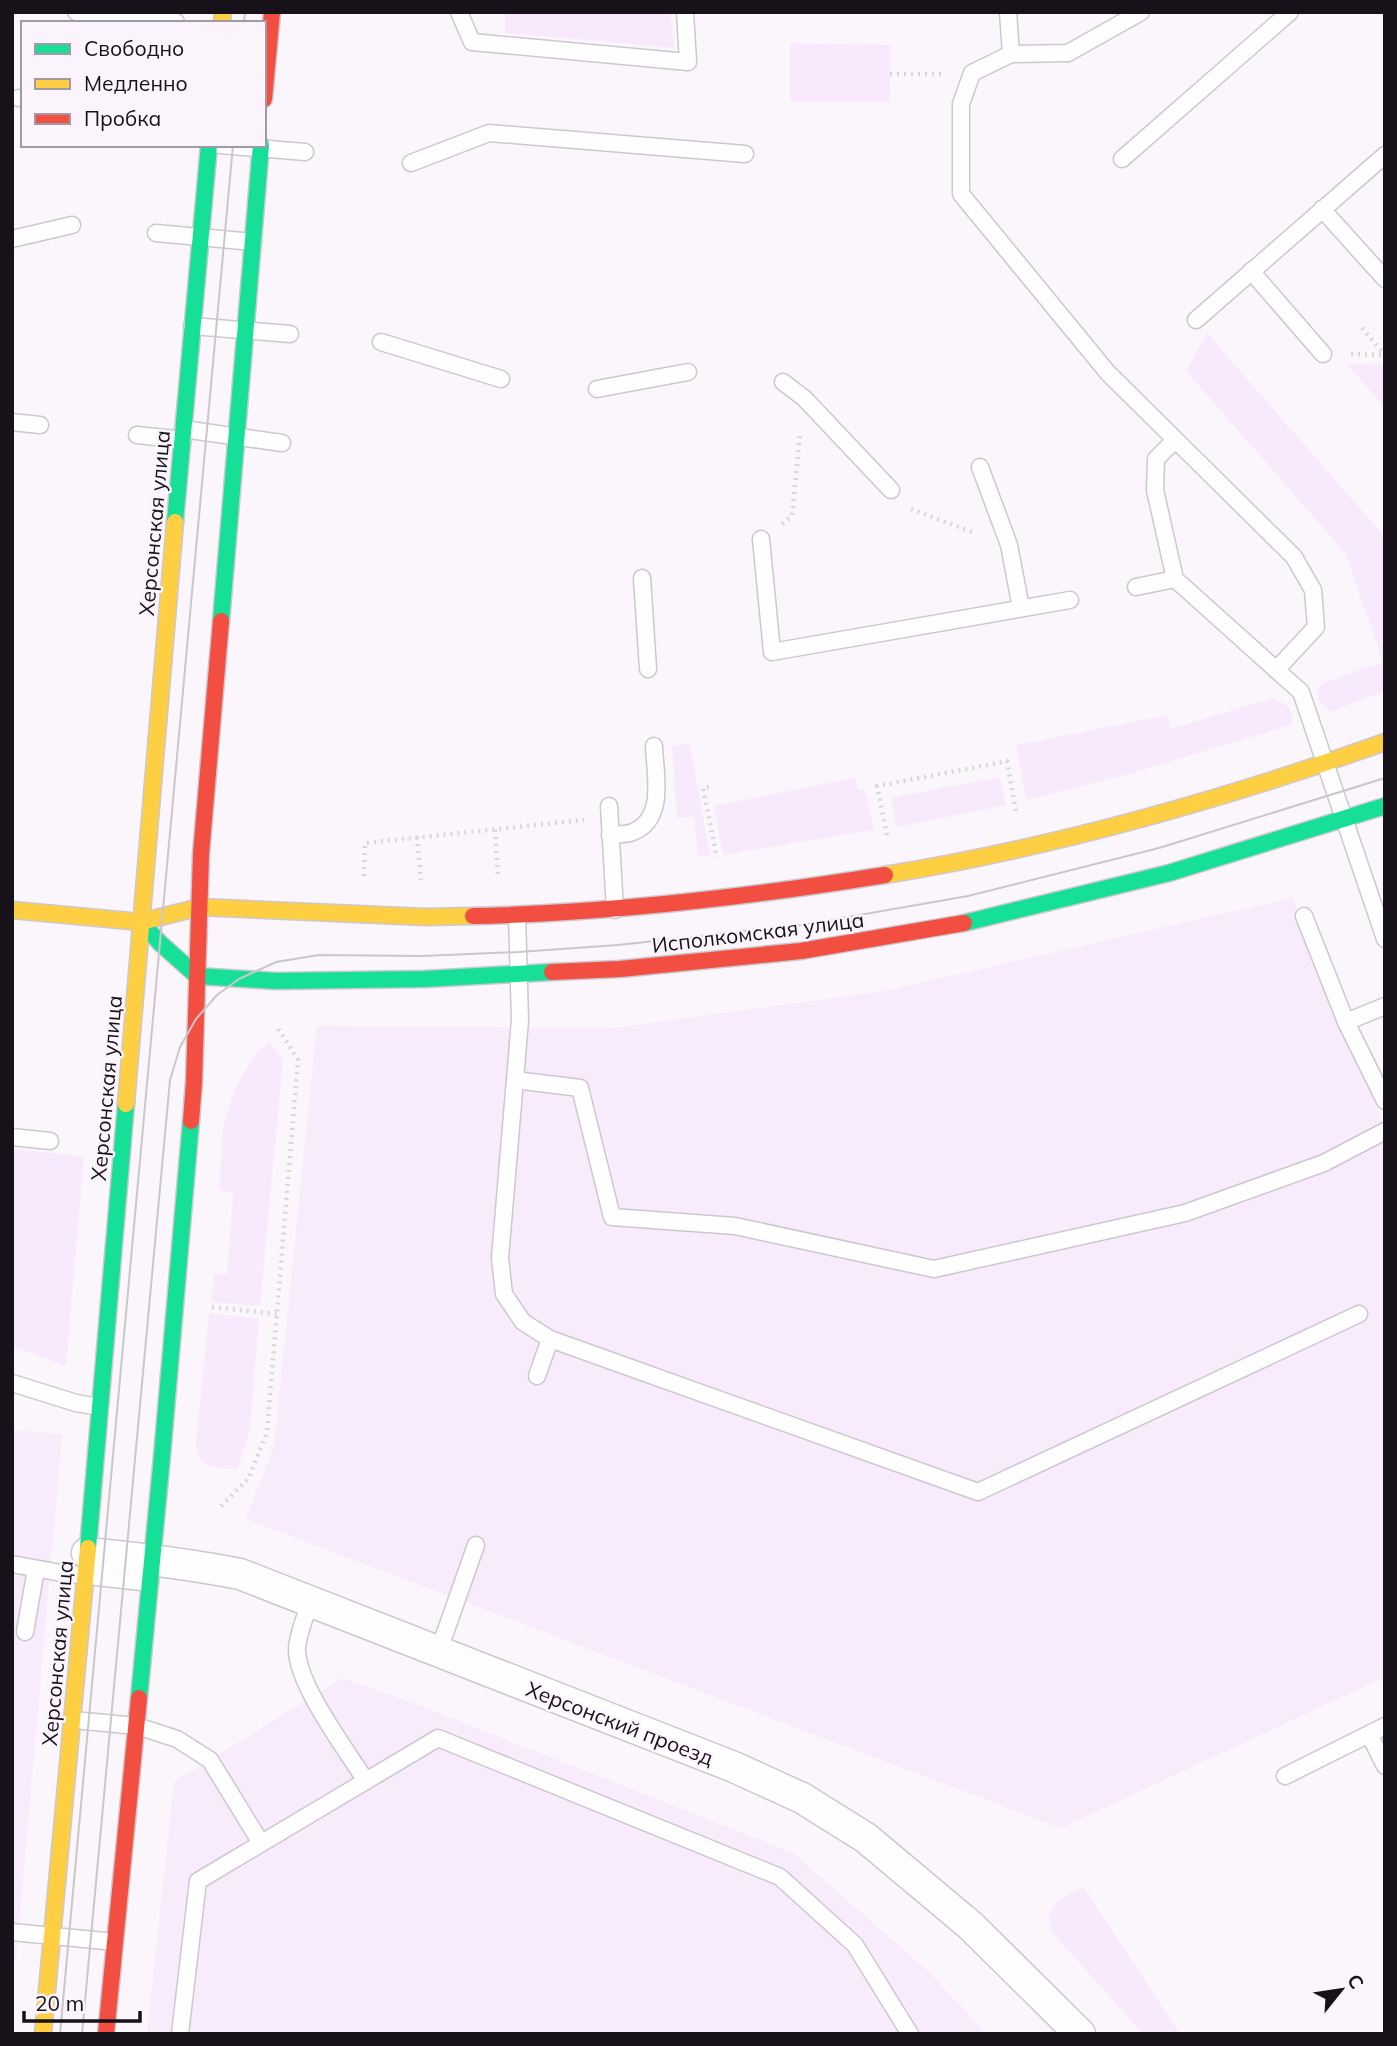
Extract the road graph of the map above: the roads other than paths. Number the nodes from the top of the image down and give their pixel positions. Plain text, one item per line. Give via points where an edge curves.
1 (76, 12) edge
2 (272, 12) edge
3 (459, 12) edge
4 (685, 12) edge
5 (1008, 12) edge
6 (1141, 12) edge
7 (1290, 12) edge
8 (166, 21) edge
9 (1011, 54) junction
10 (266, 77) edge
11 (209, 147) edge
12 (261, 147) edge
13 (305, 152) dead end
14 (745, 154) dead end
15 (1385, 155) edge
16 (1122, 159) dead end
17 (411, 163) dead end
18 (1322, 209) junction
19 (72, 225) dead end
20 (156, 233) dead end
21 (201, 237) junction
22 (12, 239) edge
23 (253, 242) junction
24 (1251, 271) junction
25 (1385, 279) edge
26 (1195, 320) dead end
27 (192, 326) junction
28 (245, 330) junction
29 (290, 334) dead end
30 (381, 342) dead end
31 (1323, 354) road end
32 (688, 372) dead end
33 (500, 379) dead end
34 (783, 382) dead end
35 (597, 389) dead end
36 (12, 422) edge
37 (40, 425) dead end
38 (182, 434) junction
39 (137, 435) dead end
40 (1175, 440) junction
41 (236, 441) junction
42 (282, 443) dead end
43 (980, 467) dead end
44 (891, 490) road end
45 (761, 539) dead end
46 (642, 578) dead end
47 (1175, 579) junction
48 (1136, 587) dead end
49 (1070, 600) dead end
50 (1021, 608) junction
51 (648, 668) dead end
52 (1276, 670) junction
53 (1385, 743) edge
54 (654, 746) dead end
55 (1326, 763) junction
56 (1385, 806) edge
57 (609, 812) road end
58 (1345, 818) junction
59 (610, 835) junction
60 (200, 906) junction
61 (12, 910) edge
62 (615, 910) junction
63 (517, 915) junction
64 (1304, 916) dead end
65 (141, 922) junction
66 (1385, 939) edge
67 (520, 975) junction
68 (197, 976) junction
69 (1385, 1006) edge
70 (1346, 1022) junction
71 (515, 1080) junction
72 (1385, 1101) edge
73 (1385, 1131) edge
74 (12, 1137) edge
75 (50, 1141) dead end
76 (1359, 1314) dead end
77 (550, 1339) junction
78 (537, 1376) dead end
79 (12, 1383) edge
80 (99, 1407) junction
81 (477, 1545) dead end
82 (12, 1564) edge
83 (86, 1564) junction
84 (36, 1569) junction
85 (151, 1571) junction
86 (310, 1602) junction
87 (25, 1632) dead end
88 (438, 1653) junction
89 (73, 1720) junction
90 (137, 1726) junction
91 (1385, 1726) edge
92 (1370, 1734) junction
93 (1385, 1766) edge
94 (1284, 1776) dead end
95 (366, 1781) junction
96 (261, 1843) junction
97 (12, 1932) edge
98 (51, 1936) junction
99 (115, 1942) junction
100 (43, 2034) edge
101 (106, 2034) edge
102 (180, 2034) edge
103 (910, 2034) edge
104 (1080, 2034) edge

1 - 8 lane
2 - 10 street
3 - 4 lane via 472,42 688,62
5 - 9 lane
6 - 9 lane via 1068,53
7 - 16 lane
9 - 40 lane via 972,74 961,104 961,194 1108,373
11 - 21 street, Херсонская улица
12 - 13 lane
12 - 23 street
14 - 17 lane via 489,132
15 - 18 lane
18 - 24 lane
18 - 25 lane
19 - 22 lane
20 - 21 lane
21 - 23 lane
21 - 27 street, Херсонская улица
23 - 28 street
24 - 26 lane
24 - 31 lane
27 - 28 lane
27 - 38 street, Херсонская улица
28 - 29 lane
28 - 41 street
30 - 33 lane
32 - 35 lane
34 - 44 lane via 804,398
36 - 37 lane
38 - 39 lane
38 - 41 lane
38 - 65 street, Херсонская улица
40 - 47 lane via 1156,460 1155,490
40 - 52 lane via 1294,557 1313,590 1316,627
41 - 42 lane
41 - 60 street
43 - 50 lane via 1009,545
45 - 50 lane via 772,652
46 - 51 lane
47 - 48 lane
47 - 52 lane
49 - 50 lane
52 - 55 lane via 1301,692
53 - 55 street, Исполкомская улица
54 - 59 lane via 656,809 646,824 632,832
55 - 58 lane
55 - 62 street, Исполкомская улица via 1150,818 964,862 797,889
56 - 58 street, Исполкомская улица
57 - 59 lane
58 - 66 lane
58 - 67 street, Исполкомская улица via 1169,873 975,922 801,951
59 - 62 lane
60 - 63 street, Исполкомская улица via 426,917
60 - 65 street, Исполкомская улица
60 - 68 street
61 - 65 street, Исполкомская улица
62 - 63 street, Исполкомская улица
63 - 67 lane
64 - 70 lane
65 - 68 street
65 - 80 street, Херсонская улица
67 - 68 street, Исполкомская улица via 276,981
67 - 71 lane
68 - 85 street via 194,1083
69 - 70 lane
70 - 72 lane
71 - 73 lane via 580,1088 612,1217 734,1226 934,1269 1185,1213 1324,1163
71 - 77 lane via 500,1258 504,1294 523,1322
74 - 75 lane
76 - 77 lane via 978,1492
77 - 78 lane
79 - 80 lane
80 - 83 street, Херсонская улица
81 - 88 lane
82 - 84 lane
83 - 84 lane
83 - 85 street, Херсонский проезд
83 - 89 street, Херсонская улица
84 - 87 lane
85 - 86 street, Херсонский проезд via 240,1574
85 - 90 street
86 - 88 street, Херсонский проезд
86 - 95 lane via 296,1648 300,1669
88 - 104 street, Херсонский проезд via 734,1767 802,1798 866,1838 971,1926
89 - 90 lane
89 - 98 street, Херсонская улица
90 - 96 lane via 177,1739 210,1760
90 - 99 street
91 - 92 lane
92 - 93 lane
92 - 94 lane
95 - 96 lane
95 - 103 lane via 438,1738 780,1877 855,1945
96 - 102 lane via 198,1881
97 - 98 lane
98 - 99 lane
98 - 100 street, Херсонская улица
99 - 101 street

